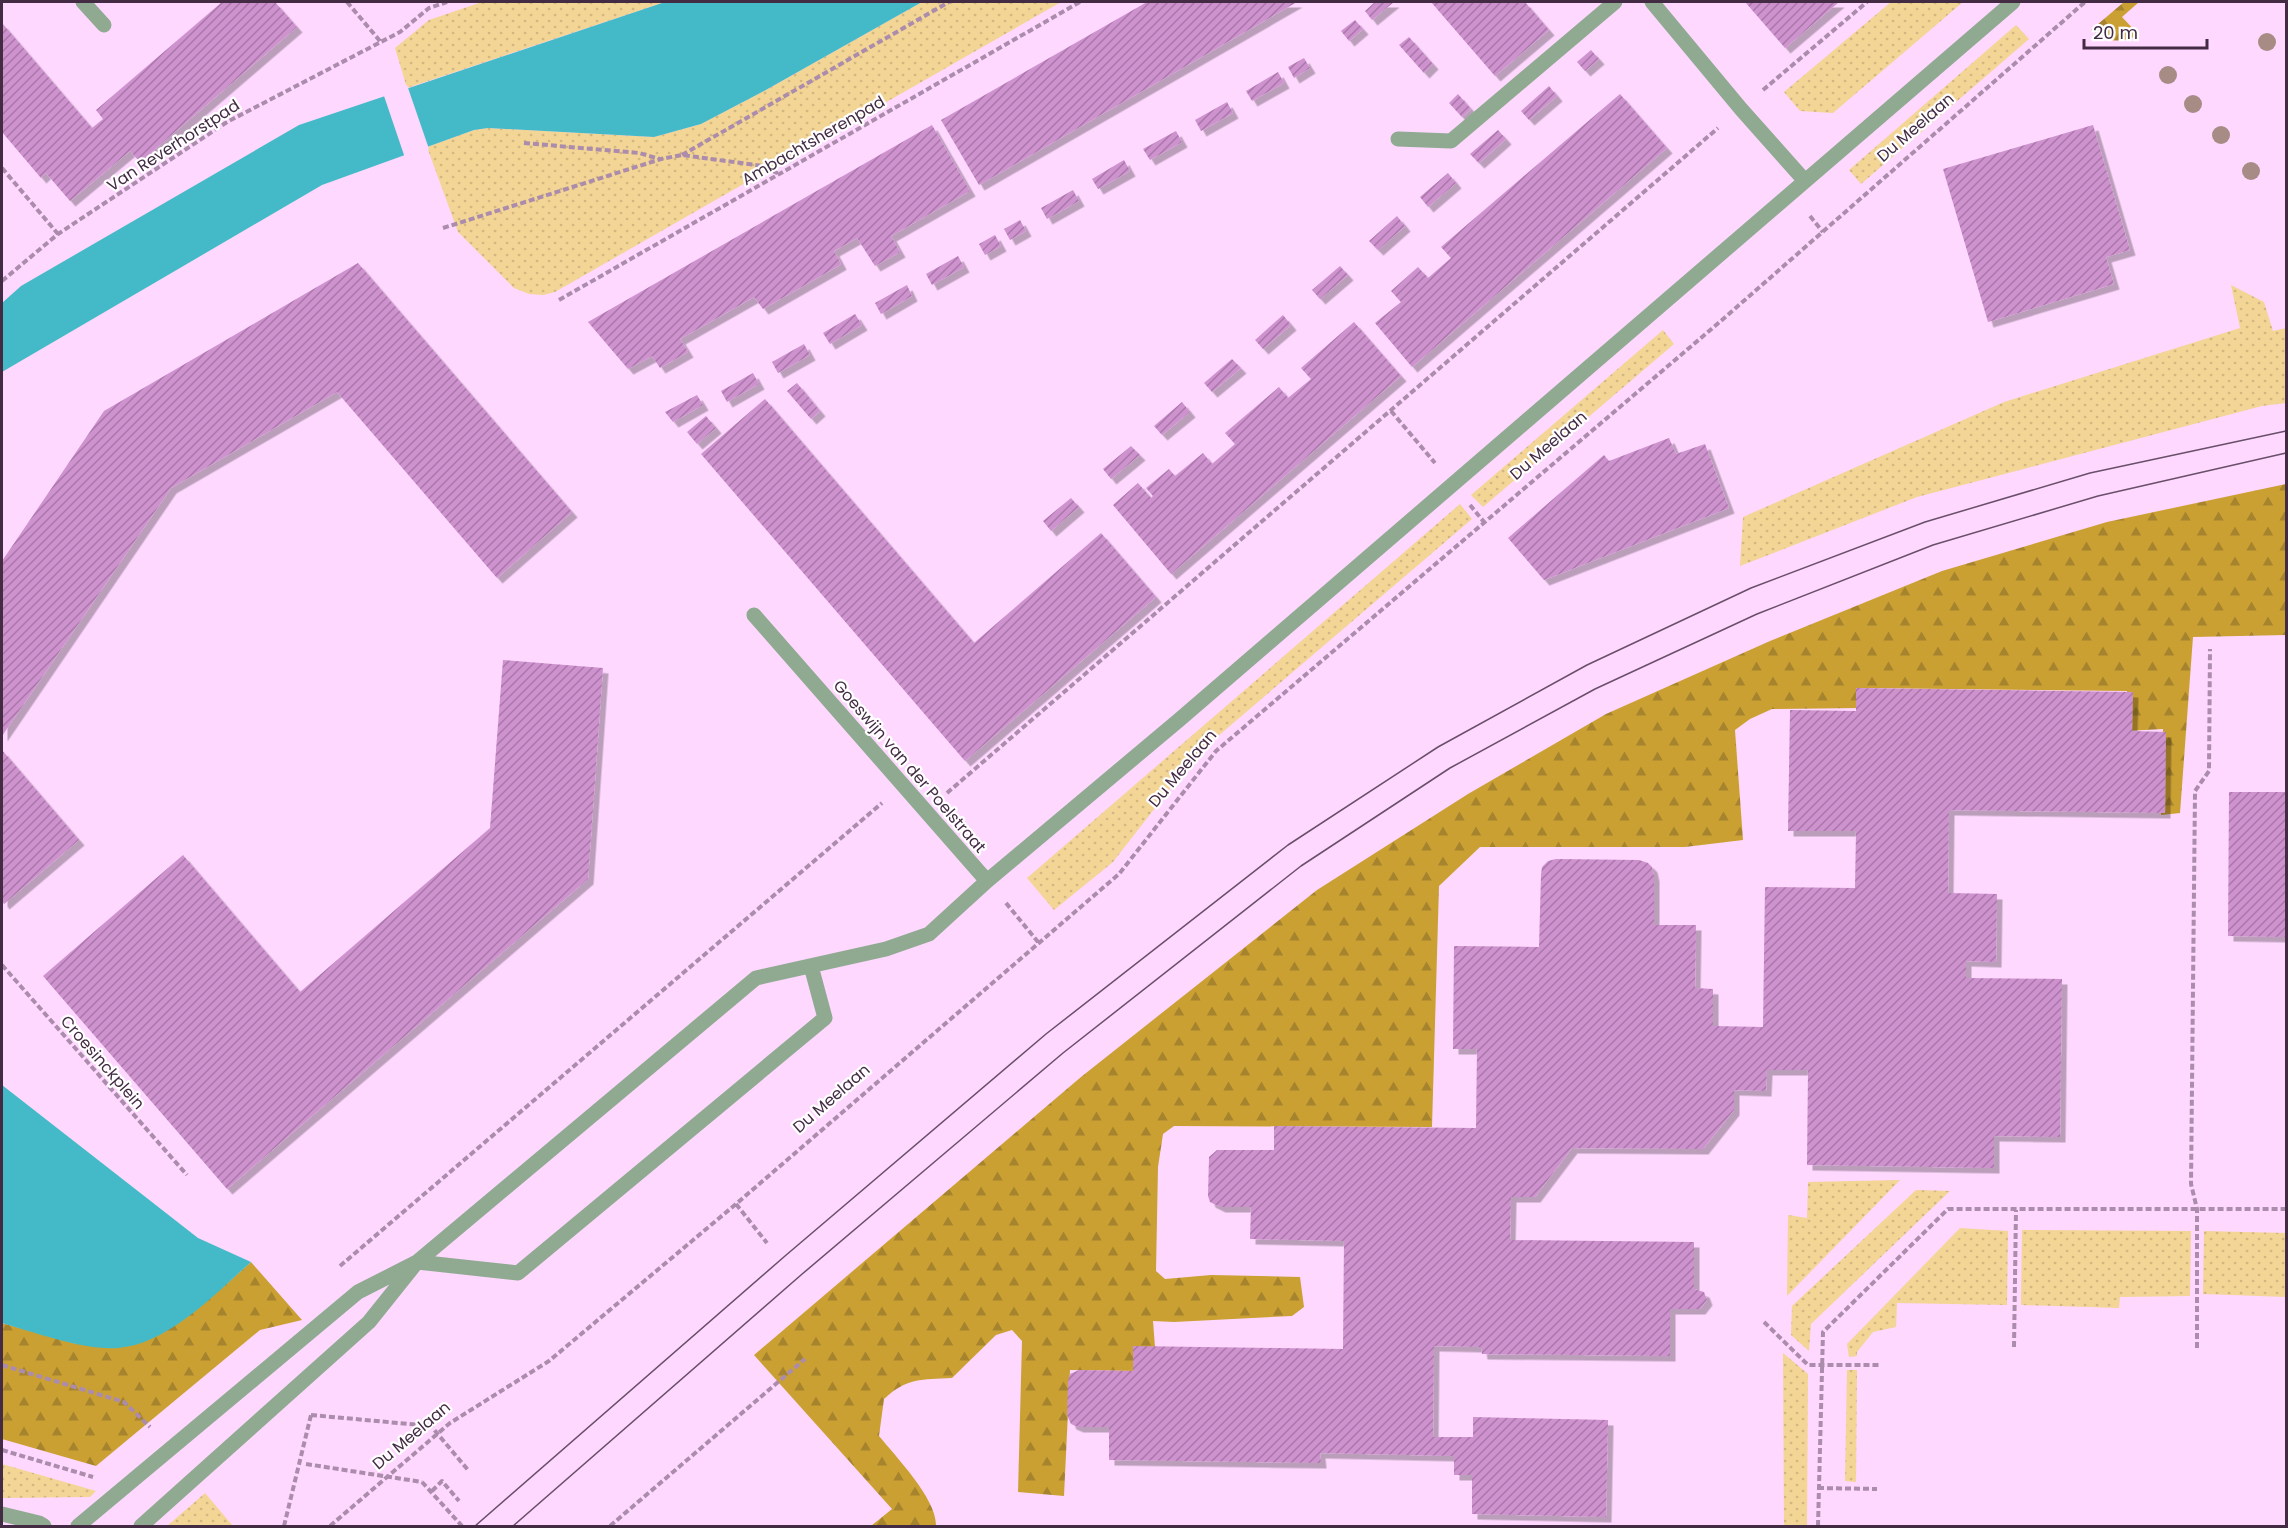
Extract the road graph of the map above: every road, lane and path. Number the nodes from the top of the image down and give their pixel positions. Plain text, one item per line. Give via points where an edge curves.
1 (83, 2) edge
2 (347, 2) edge
3 (434, 2) edge
4 (447, 2) edge
5 (949, 2) edge
6 (1080, 2) edge
7 (1615, 2) edge
8 (1652, 2) edge
9 (1867, 2) edge
10 (2013, 2) edge
11 (2085, 2) edge
12 (429, 8) junction
13 (104, 26) dead end
14 (380, 41) junction
15 (1741, 109) junction
16 (1398, 139) dead end
17 (524, 143) dead end
18 (682, 155) junction
19 (661, 159) junction
20 (2, 168) edge
21 (779, 174) junction
22 (1805, 181) junction
23 (443, 228) dead end
24 (58, 234) junction
25 (2, 281) edge
26 (559, 300) dead end
27 (754, 615) dead end
28 (2210, 649) dead end
29 (903, 785) junction
30 (926, 811) junction
31 (987, 881) junction
32 (1038, 942) junction
33 (2, 965) edge
34 (812, 966) junction
35 (187, 1175) dead end
36 (736, 1204) junction
37 (2197, 1209) junction
38 (2286, 1209) edge
39 (2016, 1210) junction
40 (767, 1244) dead end
41 (417, 1262) junction
42 (338, 1268) dead end
43 (1764, 1322) dead end
44 (2014, 1347) dead end
45 (2197, 1348) dead end
46 (805, 1359) dead end
47 (2, 1365) edge
48 (1879, 1365) dead end
49 (1823, 1366) junction
50 (311, 1415) dead end
51 (151, 1428) dead end
52 (438, 1434) junction
53 (2, 1450) edge
54 (306, 1464) dead end
55 (468, 1470) dead end
56 (1818, 1488) junction
57 (1877, 1489) dead end
58 (432, 1491) junction
59 (115, 1493) junction
60 (459, 1501) dead end
61 (2, 1514) edge
62 (44, 1527) edge
63 (78, 1527) edge
64 (141, 1527) edge
65 (330, 1527) edge
66 (462, 1527) edge
67 (610, 1527) edge
68 (1818, 1527) edge

1 - 13 street
2 - 14 path
3 - 12 path, Van Reverhorstpad
4 - 12 path, Van Reverhorstpad
5 - 18 path
6 - 21 path, Ambachtsherenpad
7 - 16 street via 1451,141
8 - 15 street
9 - 15 path
10 - 22 street, Du Meelaan
11 - 32 path, Du Meelaan via 1722,320 1216,751 1119,874
12 - 14 path, Van Reverhorstpad via 400,32
14 - 24 path, Van Reverhorstpad via 227,122
15 - 22 street
15 - 30 path
17 - 19 path via 639,153
18 - 19 path
18 - 21 path via 763,166
19 - 23 path
20 - 24 path
21 - 26 path, Ambachtsherenpad
22 - 31 street, Du Meelaan
24 - 25 path, Van Reverhorstpad
27 - 29 street, Goeswijn van der Poelstraat
28 - 37 path via 2209,771 2194,791 2190,1184
29 - 30 street, Goeswijn van der Poelstraat
29 - 42 path
30 - 31 street, Goeswijn van der Poelstraat
31 - 32 path
31 - 34 street, Du Meelaan via 929,934 886,949
32 - 36 path, Du Meelaan
33 - 35 path, Croesinckplein
34 - 41 street, Du Meelaan via 756,978
34 - 41 street via 825,1018 518,1273
36 - 40 path
36 - 52 path, Du Meelaan via 549,1361
37 - 38 path
37 - 39 path
37 - 45 path
39 - 44 path
39 - 49 path via 1948,1209 1823,1332
41 - 59 street, Du Meelaan via 358,1292
41 - 64 street, Du Meelaan via 369,1322
43 - 49 path via 1808,1365
46 - 67 path
47 - 51 path via 124,1402
48 - 49 path
49 - 56 path
50 - 52 path via 431,1426
52 - 55 path
52 - 65 path, Du Meelaan
53 - 59 path via 99,1478
54 - 58 path, bridge via 422,1482
56 - 57 path
56 - 68 path
58 - 60 path via 442,1481
58 - 66 path
59 - 63 street, Du Meelaan
61 - 62 street

